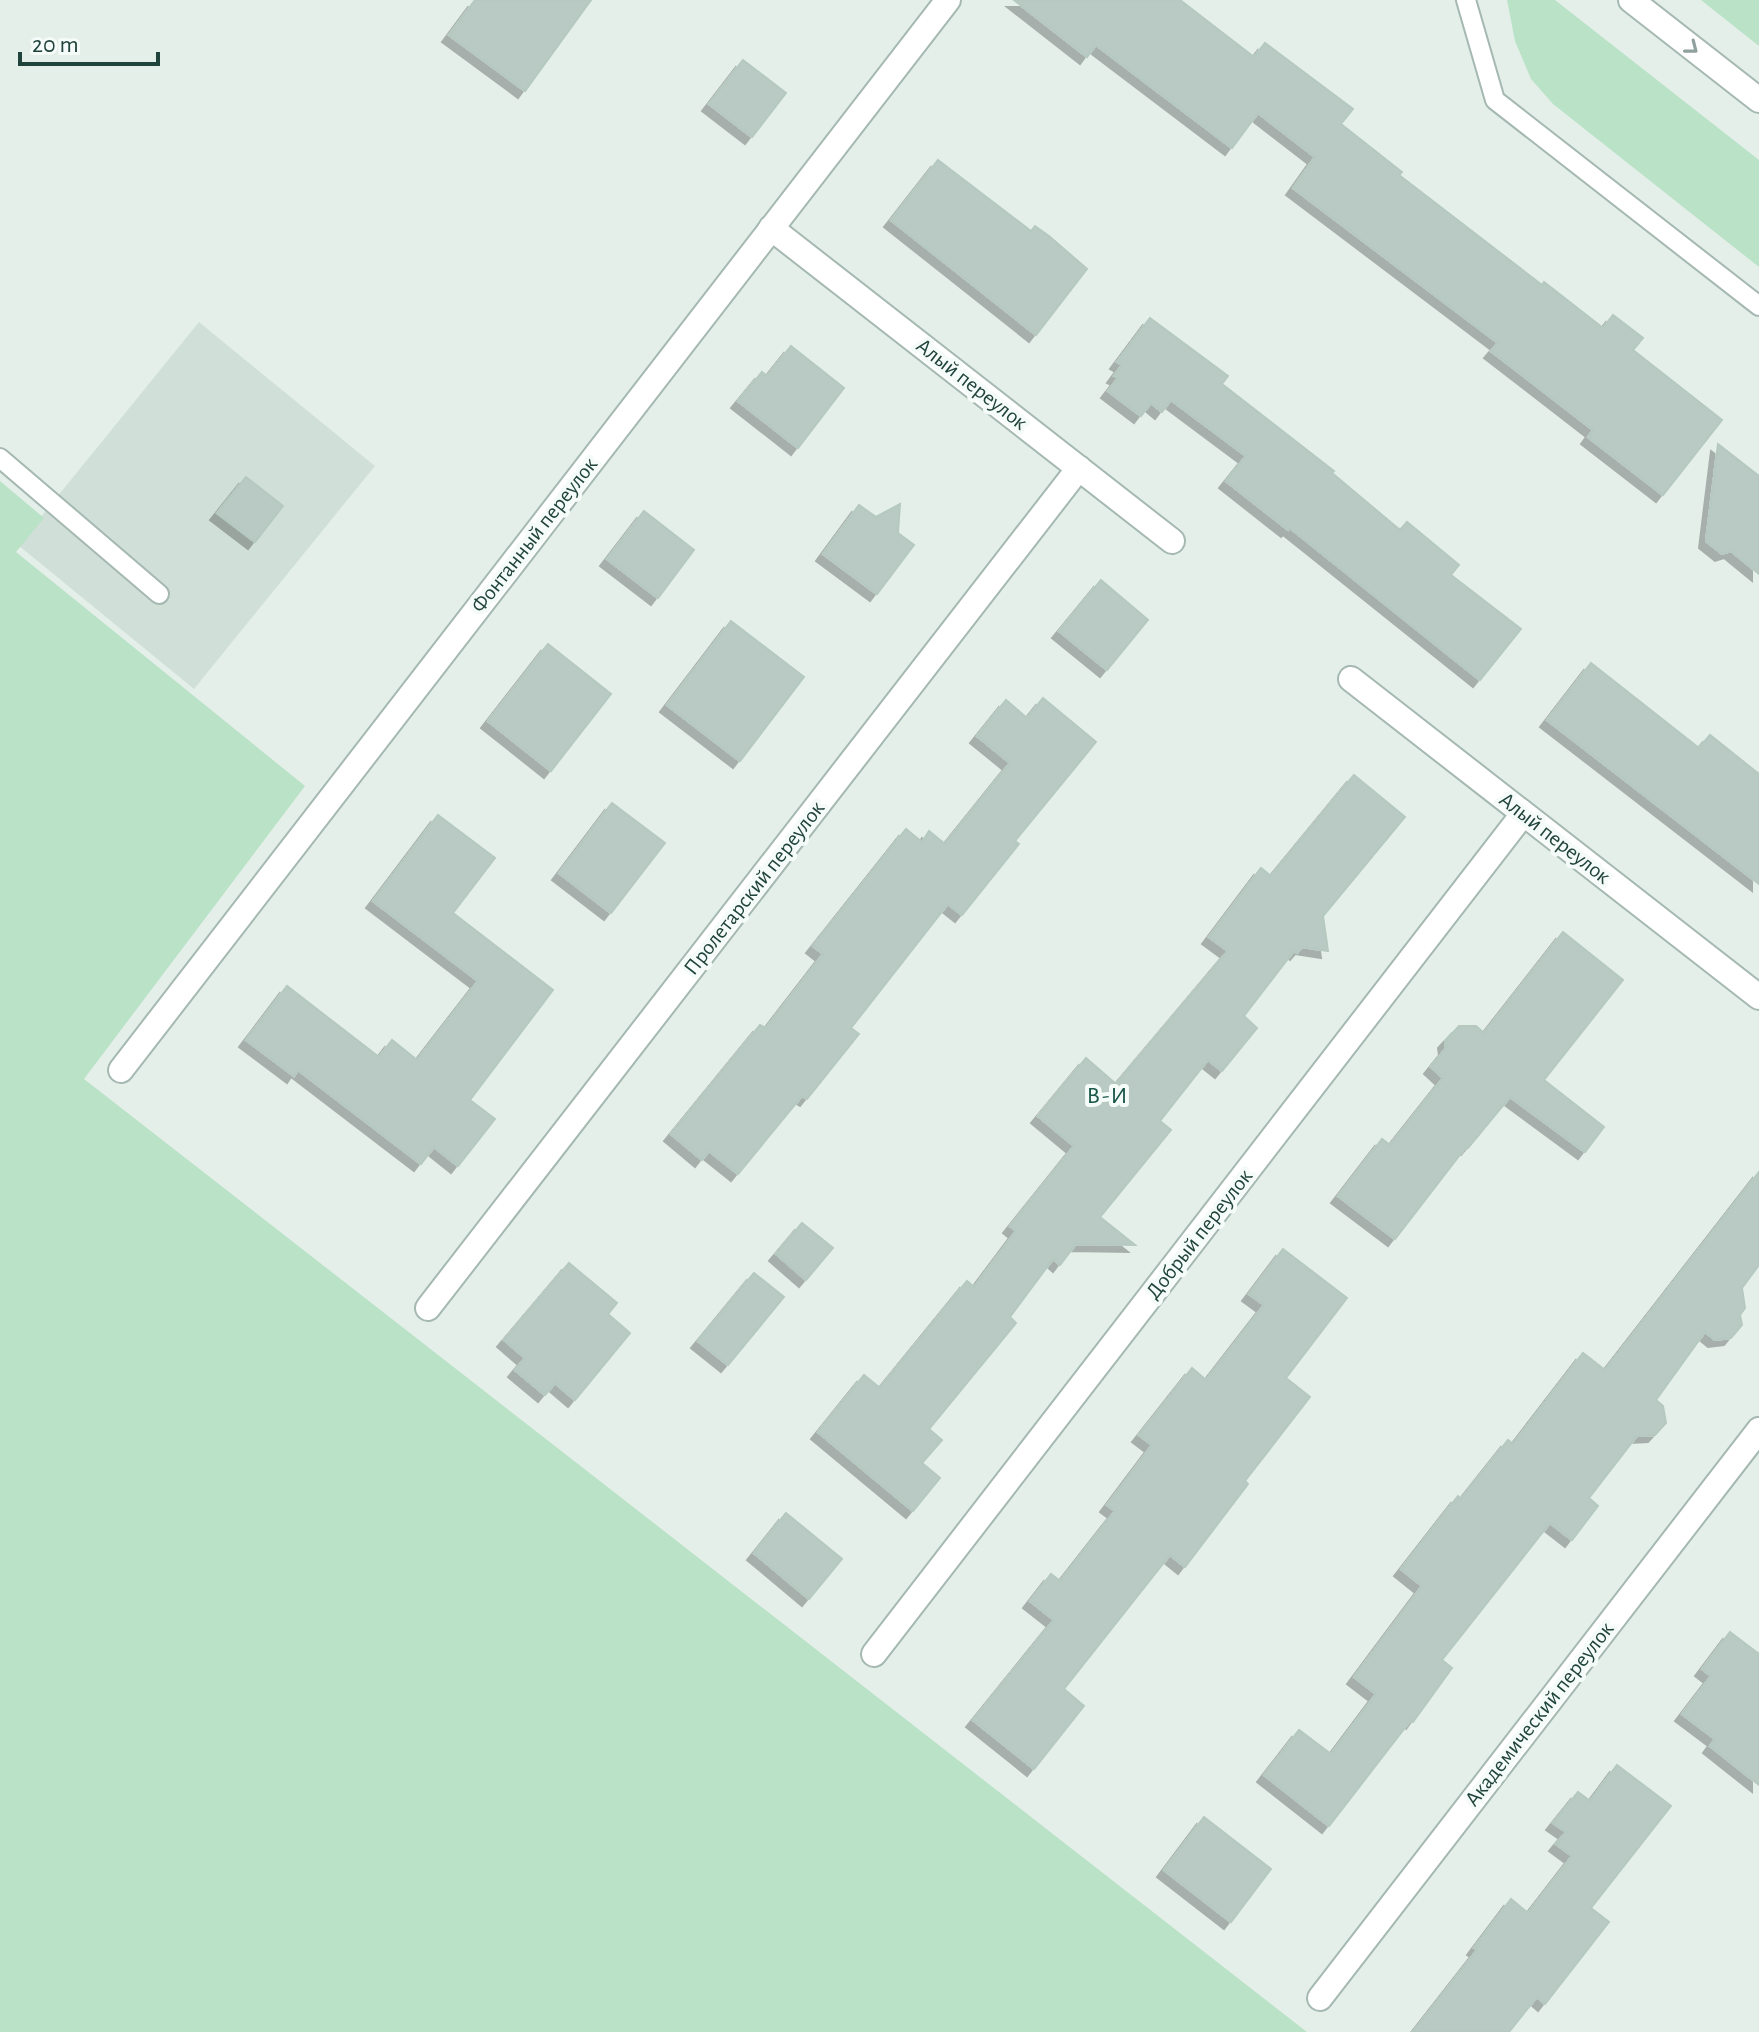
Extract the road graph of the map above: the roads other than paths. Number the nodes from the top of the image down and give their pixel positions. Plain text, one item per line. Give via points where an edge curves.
1 (948, 0) edge
2 (1466, 0) edge
3 (1631, 0) edge
4 (1759, 100) edge
5 (771, 228) junction
6 (1759, 306) edge
7 (0, 458) edge
8 (1079, 468) junction
9 (1172, 541) dead end
10 (159, 594) dead end
11 (1351, 679) dead end
12 (1523, 814) junction
13 (1759, 997) edge
14 (121, 1070) dead end
15 (428, 1308) dead end
16 (1759, 1430) edge
17 (874, 1654) dead end
18 (1320, 1998) dead end

1 - 5 street, Фонтанный переулок
2 - 6 lane via 1495,100
3 -> 4 street
5 - 8 street, Алый переулок
5 - 14 street, Фонтанный переулок
7 - 10 lane
8 - 9 street, Алый переулок
8 - 15 street, Пролетарский переулок
11 - 12 street, Алый переулок
12 - 13 street, Алый переулок
12 - 17 street, Добрый переулок
16 - 18 street, Академический переулок

